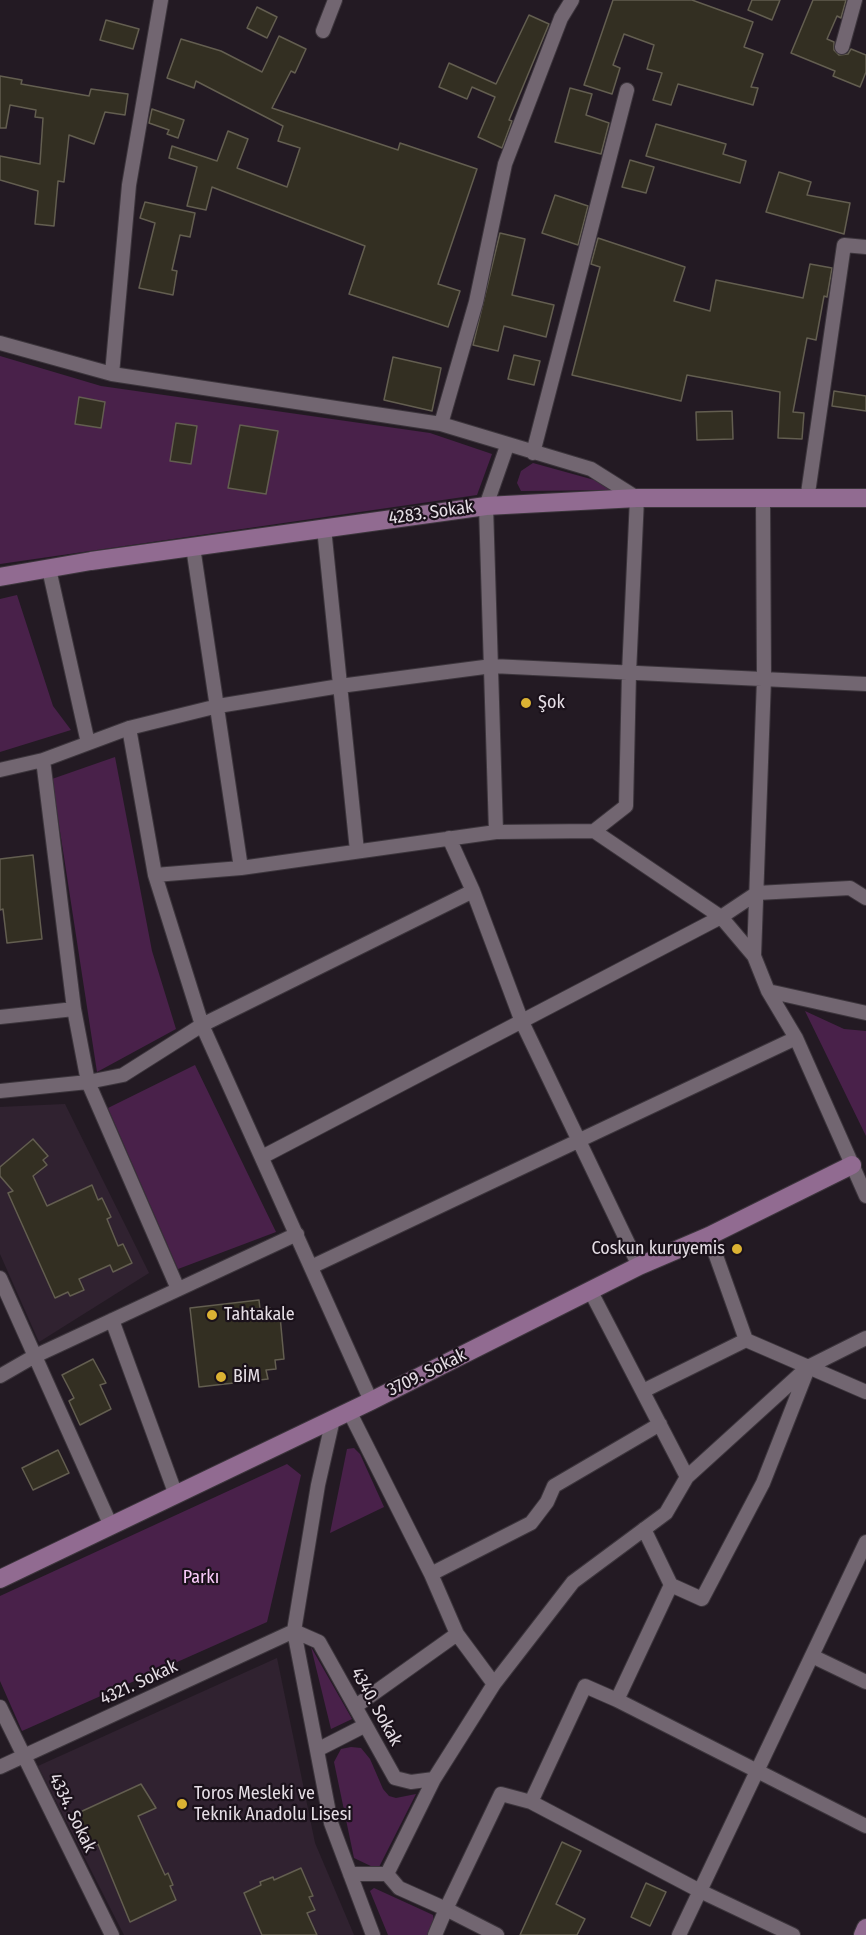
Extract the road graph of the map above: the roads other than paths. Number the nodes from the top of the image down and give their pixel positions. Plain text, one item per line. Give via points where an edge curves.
1 (161, 0) edge
2 (335, 0) edge
3 (572, 0) edge
4 (855, 0) edge
5 (322, 31) dead end
6 (842, 47) dead end
7 (627, 90) dead end
8 (866, 247) edge
9 (0, 343) edge
10 (112, 374) junction
11 (441, 424) junction
12 (507, 446) junction
13 (533, 453) junction
14 (638, 498) junction
15 (866, 498) edge
16 (763, 500) junction
17 (807, 500) junction
18 (486, 506) junction
19 (324, 528) junction
20 (193, 547) junction
21 (49, 569) junction
22 (0, 577) edge
23 (492, 666) junction
24 (629, 673) junction
25 (764, 679) junction
26 (866, 684) edge
27 (340, 686) junction
28 (218, 706) junction
29 (129, 728) junction
30 (88, 743) junction
31 (43, 760) junction
32 (0, 770) edge
33 (594, 831) junction
34 (496, 832) junction
35 (449, 838) junction
36 (357, 851) junction
37 (241, 868) junction
38 (155, 875) junction
39 (473, 891) junction
40 (757, 893) junction
41 (866, 898) edge
42 (721, 917) junction
43 (754, 957) junction
44 (768, 991) junction
45 (74, 1009) junction
46 (866, 1013) edge
47 (0, 1017) edge
48 (522, 1022) junction
49 (202, 1025) junction
50 (795, 1038) junction
51 (88, 1082) junction
52 (0, 1091) edge
53 (580, 1141) junction
54 (262, 1157) junction
55 (852, 1165) junction
56 (864, 1187) edge
57 (297, 1234) junction
58 (710, 1236) junction
59 (639, 1266) junction
60 (311, 1267) junction
61 (0, 1278) edge
62 (178, 1289) junction
63 (591, 1292) junction
64 (112, 1320) junction
65 (866, 1338) edge
66 (746, 1340) junction
67 (33, 1357) junction
68 (808, 1367) junction
69 (0, 1376) edge
70 (643, 1390) junction
71 (866, 1392) edge
72 (371, 1401) junction
73 (341, 1415) junction
74 (660, 1424) junction
75 (687, 1477) junction
76 (176, 1495) junction
77 (111, 1526) junction
78 (644, 1528) junction
79 (866, 1542) edge
80 (431, 1574) junction
81 (0, 1579) edge
82 (671, 1585) junction
83 (294, 1631) junction
84 (457, 1634) junction
85 (812, 1656) junction
86 (866, 1682) edge
87 (494, 1683) junction
88 (617, 1700) junction
89 (357, 1706) junction
90 (0, 1707) edge
91 (364, 1726) junction
92 (317, 1750) junction
93 (23, 1756) junction
94 (0, 1767) edge
95 (757, 1771) junction
96 (434, 1779) junction
97 (531, 1802) junction
98 (866, 1826) edge
99 (350, 1874) junction
100 (387, 1874) junction
101 (700, 1891) junction
102 (446, 1909) junction
103 (866, 1928) edge
104 (112, 1935) edge
105 (373, 1935) edge
106 (435, 1935) edge
107 (498, 1935) edge
108 (679, 1935) edge
109 (793, 1935) edge
110 (863, 1935) edge

1 - 10 street via 129,185
2 - 5 street
3 - 11 street via 561,18 505,164 476,302
4 - 6 street
7 - 13 street
8 - 17 street via 844,245
9 - 10 street
10 - 11 street
11 - 12 street
12 - 13 street
12 - 18 street
13 - 14 street via 591,469
14 - 16 street, 4283. Sokak
14 - 18 street, 4283. Sokak
14 - 24 street
15 - 17 street, 4283. Sokak
16 - 17 street, 4283. Sokak
16 - 25 street
18 - 19 street, 4283. Sokak
18 - 23 street
19 - 20 street, 4283. Sokak
19 - 27 street
20 - 21 street, 4283. Sokak
20 - 28 street
21 - 22 street, 4283. Sokak
21 - 30 street
23 - 24 street
23 - 27 street
23 - 34 street
24 - 25 street
24 - 33 street via 626,806
25 - 26 street
25 - 40 street
27 - 28 street
27 - 36 street
28 - 29 street
28 - 37 street
29 - 30 street
29 - 38 street
30 - 31 street
31 - 32 street
31 - 45 street
33 - 34 street
33 - 42 street
34 - 35 street
35 - 36 street
35 - 39 street
36 - 37 street
37 - 38 street
38 - 49 street
39 - 48 street
39 - 49 street
40 - 41 street via 850,888
40 - 42 street
40 - 43 street
42 - 43 street
42 - 48 street
43 - 44 street
44 - 46 street
44 - 50 street
45 - 47 street
45 - 51 street
48 - 53 street
48 - 54 street
49 - 51 street via 123,1075
49 - 54 street
50 - 53 street
50 - 55 street
51 - 52 street
51 - 62 street
53 - 59 street
53 - 60 street
54 - 57 street
55 - 56 street
55 - 58 street, 3709. Sokak
57 - 60 street
57 - 62 street
58 - 59 street, 3709. Sokak
58 - 66 street
59 - 63 street, 3709. Sokak
60 - 72 street
61 - 67 street
62 - 64 street
63 - 70 street
63 - 72 street, 3709. Sokak
64 - 67 street
64 - 76 street
65 - 68 street
66 - 68 street
66 - 70 street
67 - 69 street
67 - 77 street
68 - 71 street
68 - 75 street
68 - 82 street via 763,1483 702,1599
70 - 74 street
72 - 73 street, 3709. Sokak
73 - 76 street, 3709. Sokak
73 - 80 street
73 - 83 street via 318,1485
74 - 75 street
74 - 80 street via 554,1486 531,1523
75 - 78 street via 666,1512
76 - 77 street, 3709. Sokak
77 - 81 street, 3709. Sokak
78 - 82 street
78 - 87 street via 573,1582
79 - 85 street
80 - 84 street
82 - 88 street
83 - 89 street, 4340. Sokak via 319,1642
83 - 92 street
83 - 93 street, 4321. Sokak
84 - 87 street
84 - 89 street
85 - 86 street
85 - 95 street
87 - 96 street
88 - 95 street
88 - 97 street via 585,1686
89 - 91 street, 4340. Sokak
90 - 93 street, 4334. Sokak
91 - 92 street
91 - 96 street, 4340. Sokak via 395,1778 411,1782
92 - 99 street via 331,1823
93 - 94 street, 4321. Sokak
93 - 104 street, 4334. Sokak
95 - 98 street
95 - 101 street
96 - 100 street
97 - 101 street
97 - 102 street via 501,1794
99 - 100 street
99 - 105 street
100 - 102 street via 399,1888
101 - 108 street
101 - 109 street
102 - 106 street
102 - 107 street
103 - 110 street

